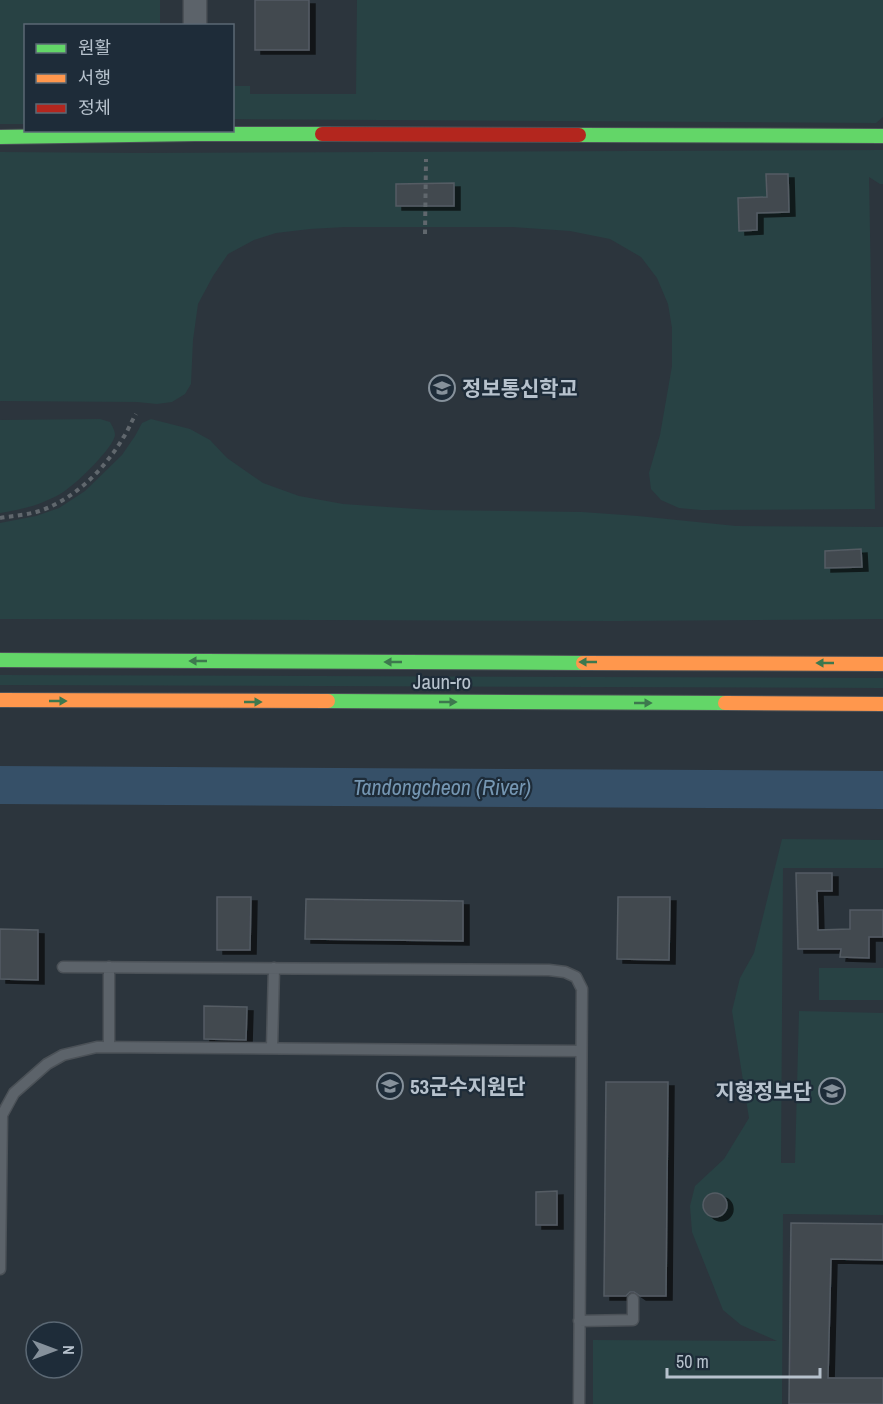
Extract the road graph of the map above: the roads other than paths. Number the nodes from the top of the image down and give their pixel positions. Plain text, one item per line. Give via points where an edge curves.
1 (195, 0) edge
2 (195, 24) edge
3 (195, 132) edge
4 (883, 136) edge
5 (0, 137) edge
6 (0, 660) edge
7 (883, 664) edge
8 (0, 700) edge
9 (883, 704) edge
10 (63, 967) dead end
11 (109, 967) junction
12 (274, 968) junction
13 (109, 1047) junction
14 (272, 1048) junction
15 (581, 1051) junction
16 (1, 1114) edge
17 (0, 1269) edge
18 (633, 1299) dead end
19 (579, 1321) junction
20 (579, 1404) edge

1 - 2 street
3 - 4 street
3 - 5 street
7 -> 6 street, Jaun-ro
8 -> 9 street, Jaun-ro
10 - 11 lane
11 - 12 lane
11 - 13 lane
12 - 14 lane
12 - 15 lane via 565,972 576,977 582,989
13 - 14 lane
13 - 16 lane via 80,1050 47,1064 14,1093
14 - 15 lane
15 - 19 lane
16 - 17 lane
18 - 19 lane via 633,1320
19 - 20 lane

